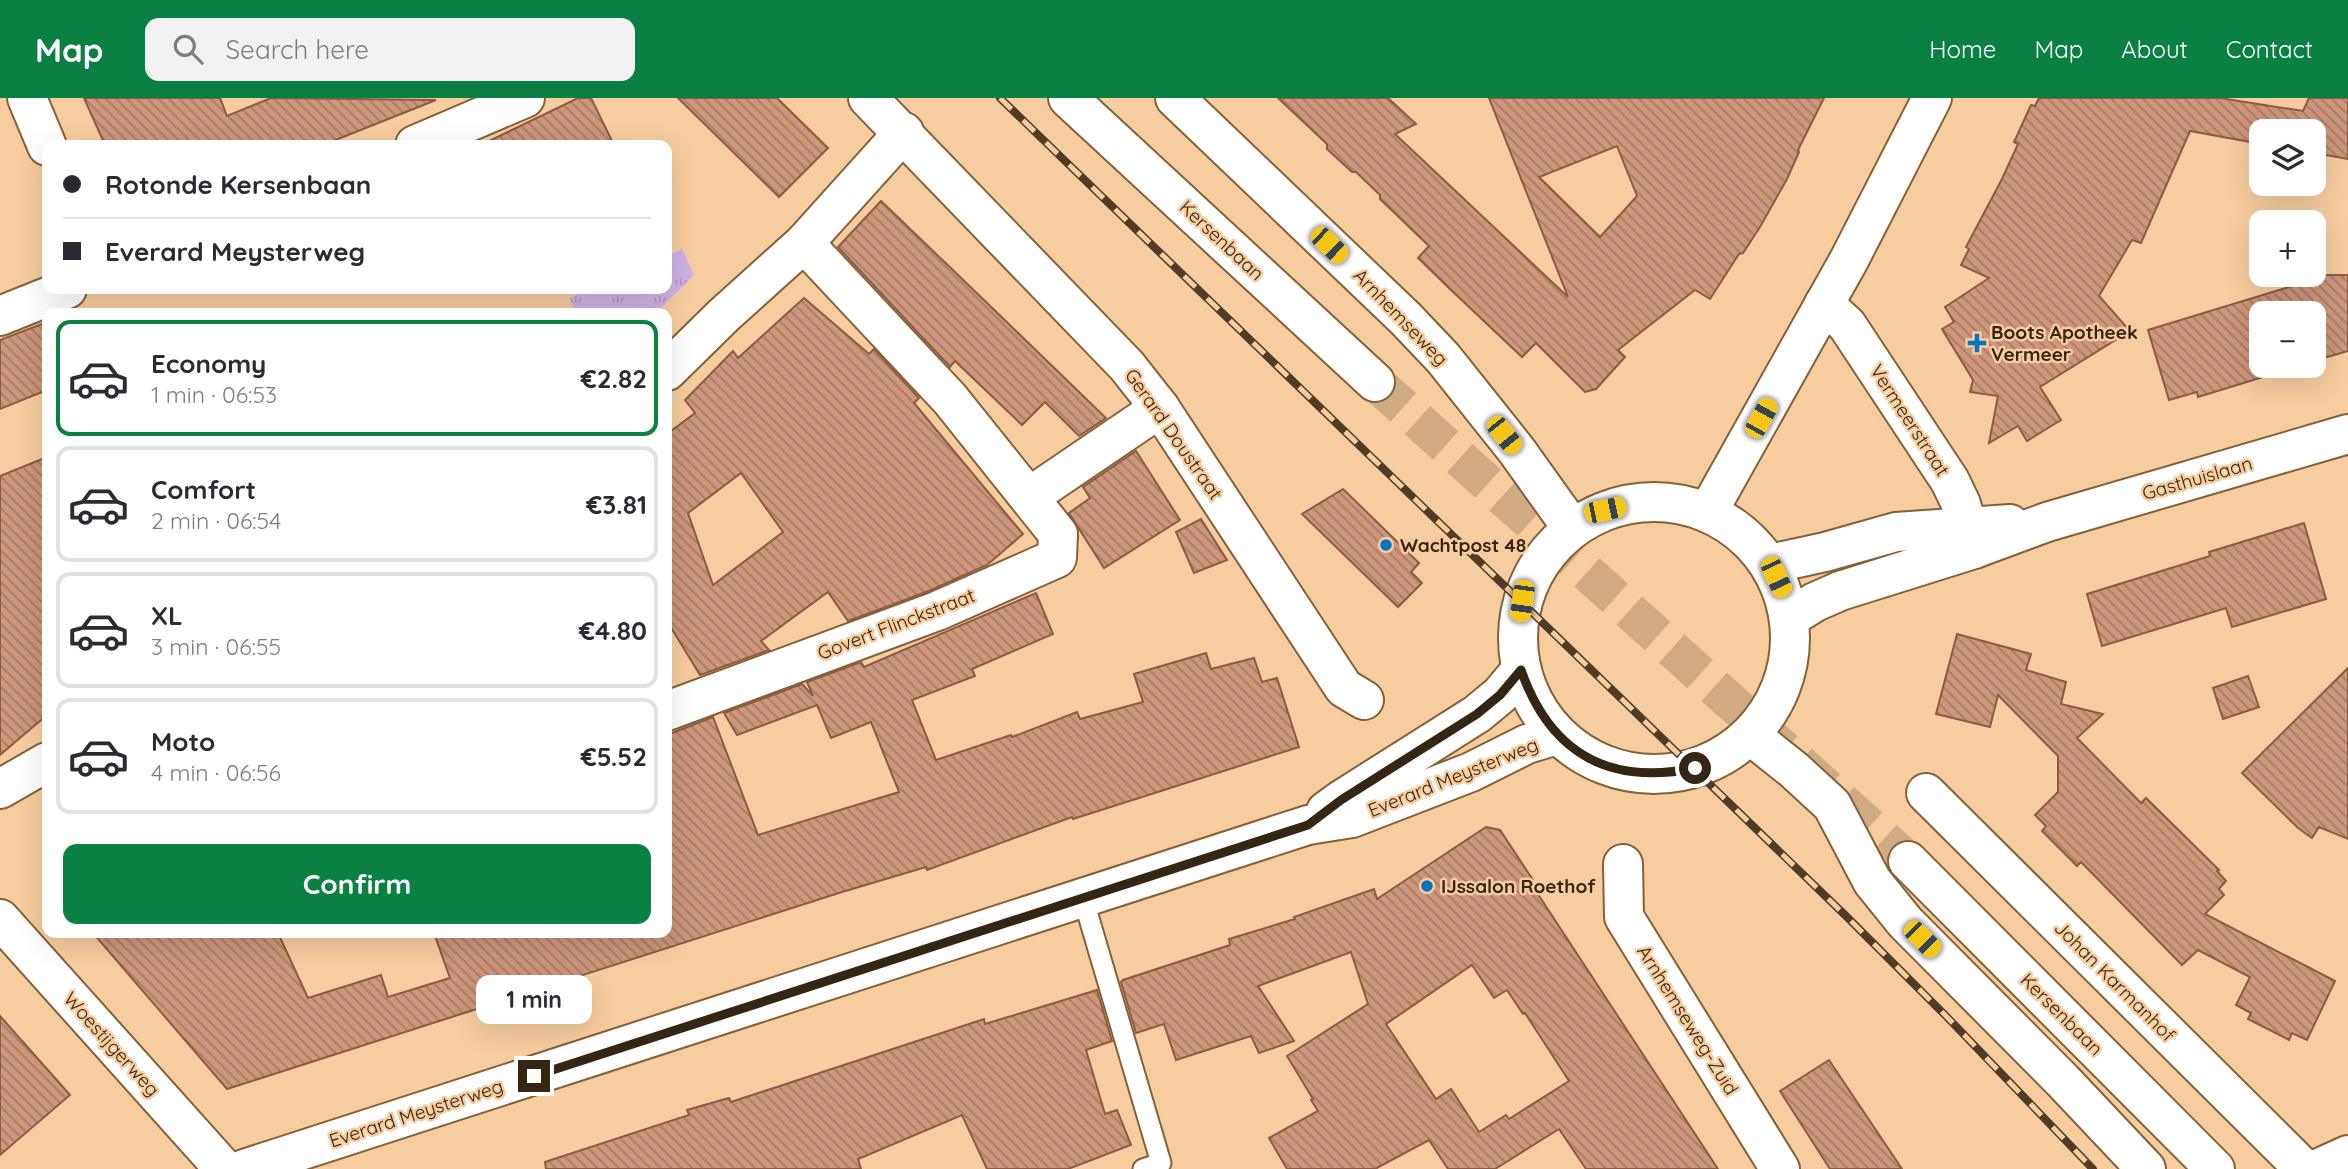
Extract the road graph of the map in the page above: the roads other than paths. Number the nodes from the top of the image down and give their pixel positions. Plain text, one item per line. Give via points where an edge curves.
1 (27, 98) edge
2 (524, 98) edge
3 (868, 98) edge
4 (1068, 98) edge
5 (1175, 98) edge
6 (1931, 98) edge
7 (904, 132) junction
8 (44, 140) edge
9 (427, 140) edge
10 (804, 243) junction
11 (55, 294) edge
12 (1824, 304) junction
13 (0, 316) edge
14 (672, 366) edge
15 (1375, 382) tunnel mouth
16 (1160, 408) junction
17 (2348, 434) edge
18 (1028, 497) junction
19 (1710, 508) junction
20 (1572, 528) junction
21 (1970, 537) junction
22 (1770, 564) junction
23 (1789, 618) junction
24 (1521, 670) junction
25 (1364, 700) dead end
26 (672, 709) edge
27 (1557, 735) junction
28 (1750, 735) junction
29 (42, 765) edge
30 (0, 789) edge
31 (1926, 793) dead end
32 (1308, 825) junction
33 (1908, 861) tunnel mouth
34 (1623, 864) dead end
35 (1083, 898) junction
36 (0, 919) edge
37 (2348, 1155) edge
38 (224, 1169) edge
39 (243, 1169) edge
40 (1143, 1169) edge
41 (1780, 1169) edge
42 (2146, 1169) edge
43 (2215, 1169) edge
44 (2304, 1169) edge
45 (2317, 1169) edge

1 - 8 street
2 - 9 street
3 - 7 street, Gerard Doustraat
4 - 15 street, Kersenbaan
5 - 20 street, Arnhemseweg via 1443,358
6 - 12 street
7 - 10 street
7 - 16 street, Gerard Doustraat via 1127,366
10 - 14 street
10 - 18 street, Govert Flinckstraat via 950,399
11 - 13 street
12 - 19 street
12 - 21 street, Vermeerstraat via 1847,325 1950,481
16 - 18 street
16 - 25 street, Gerard Doustraat via 1344,688
17 - 21 street, Gasthuislaan via 2047,522
18 - 26 street, Govert Flinckstraat via 1058,534 1058,558 937,611
19 - 20 street via 1642,502 1605,510
19 - 22 street
20 - 24 street via 1533,573 1522,601 1517,635
21 - 22 street, Gasthuislaan via 1896,532
21 - 23 street, Gasthuislaan via 1815,602
22 - 23 street
23 - 28 street via 1790,650 1784,681 1770,710
24 - 27 street via 1541,716
24 - 32 street, Everard Meysterweg via 1477,714
27 - 28 street via 1607,766 1666,774 1725,755
27 - 32 street, Everard Meysterweg via 1352,818
28 - 42 street via 1832,805 1872,881 1905,922
29 - 30 street
31 - 44 street, Johan Karmanhof
32 - 35 street, Everard Meysterweg
33 - 43 street, Kersenbaan
34 - 41 street, Arnhemseweg-Zuid via 1624,917
35 - 39 street, Everard Meysterweg
35 - 40 lane via 1161,1163
36 - 38 street, Woestijgerweg
37 - 45 street

